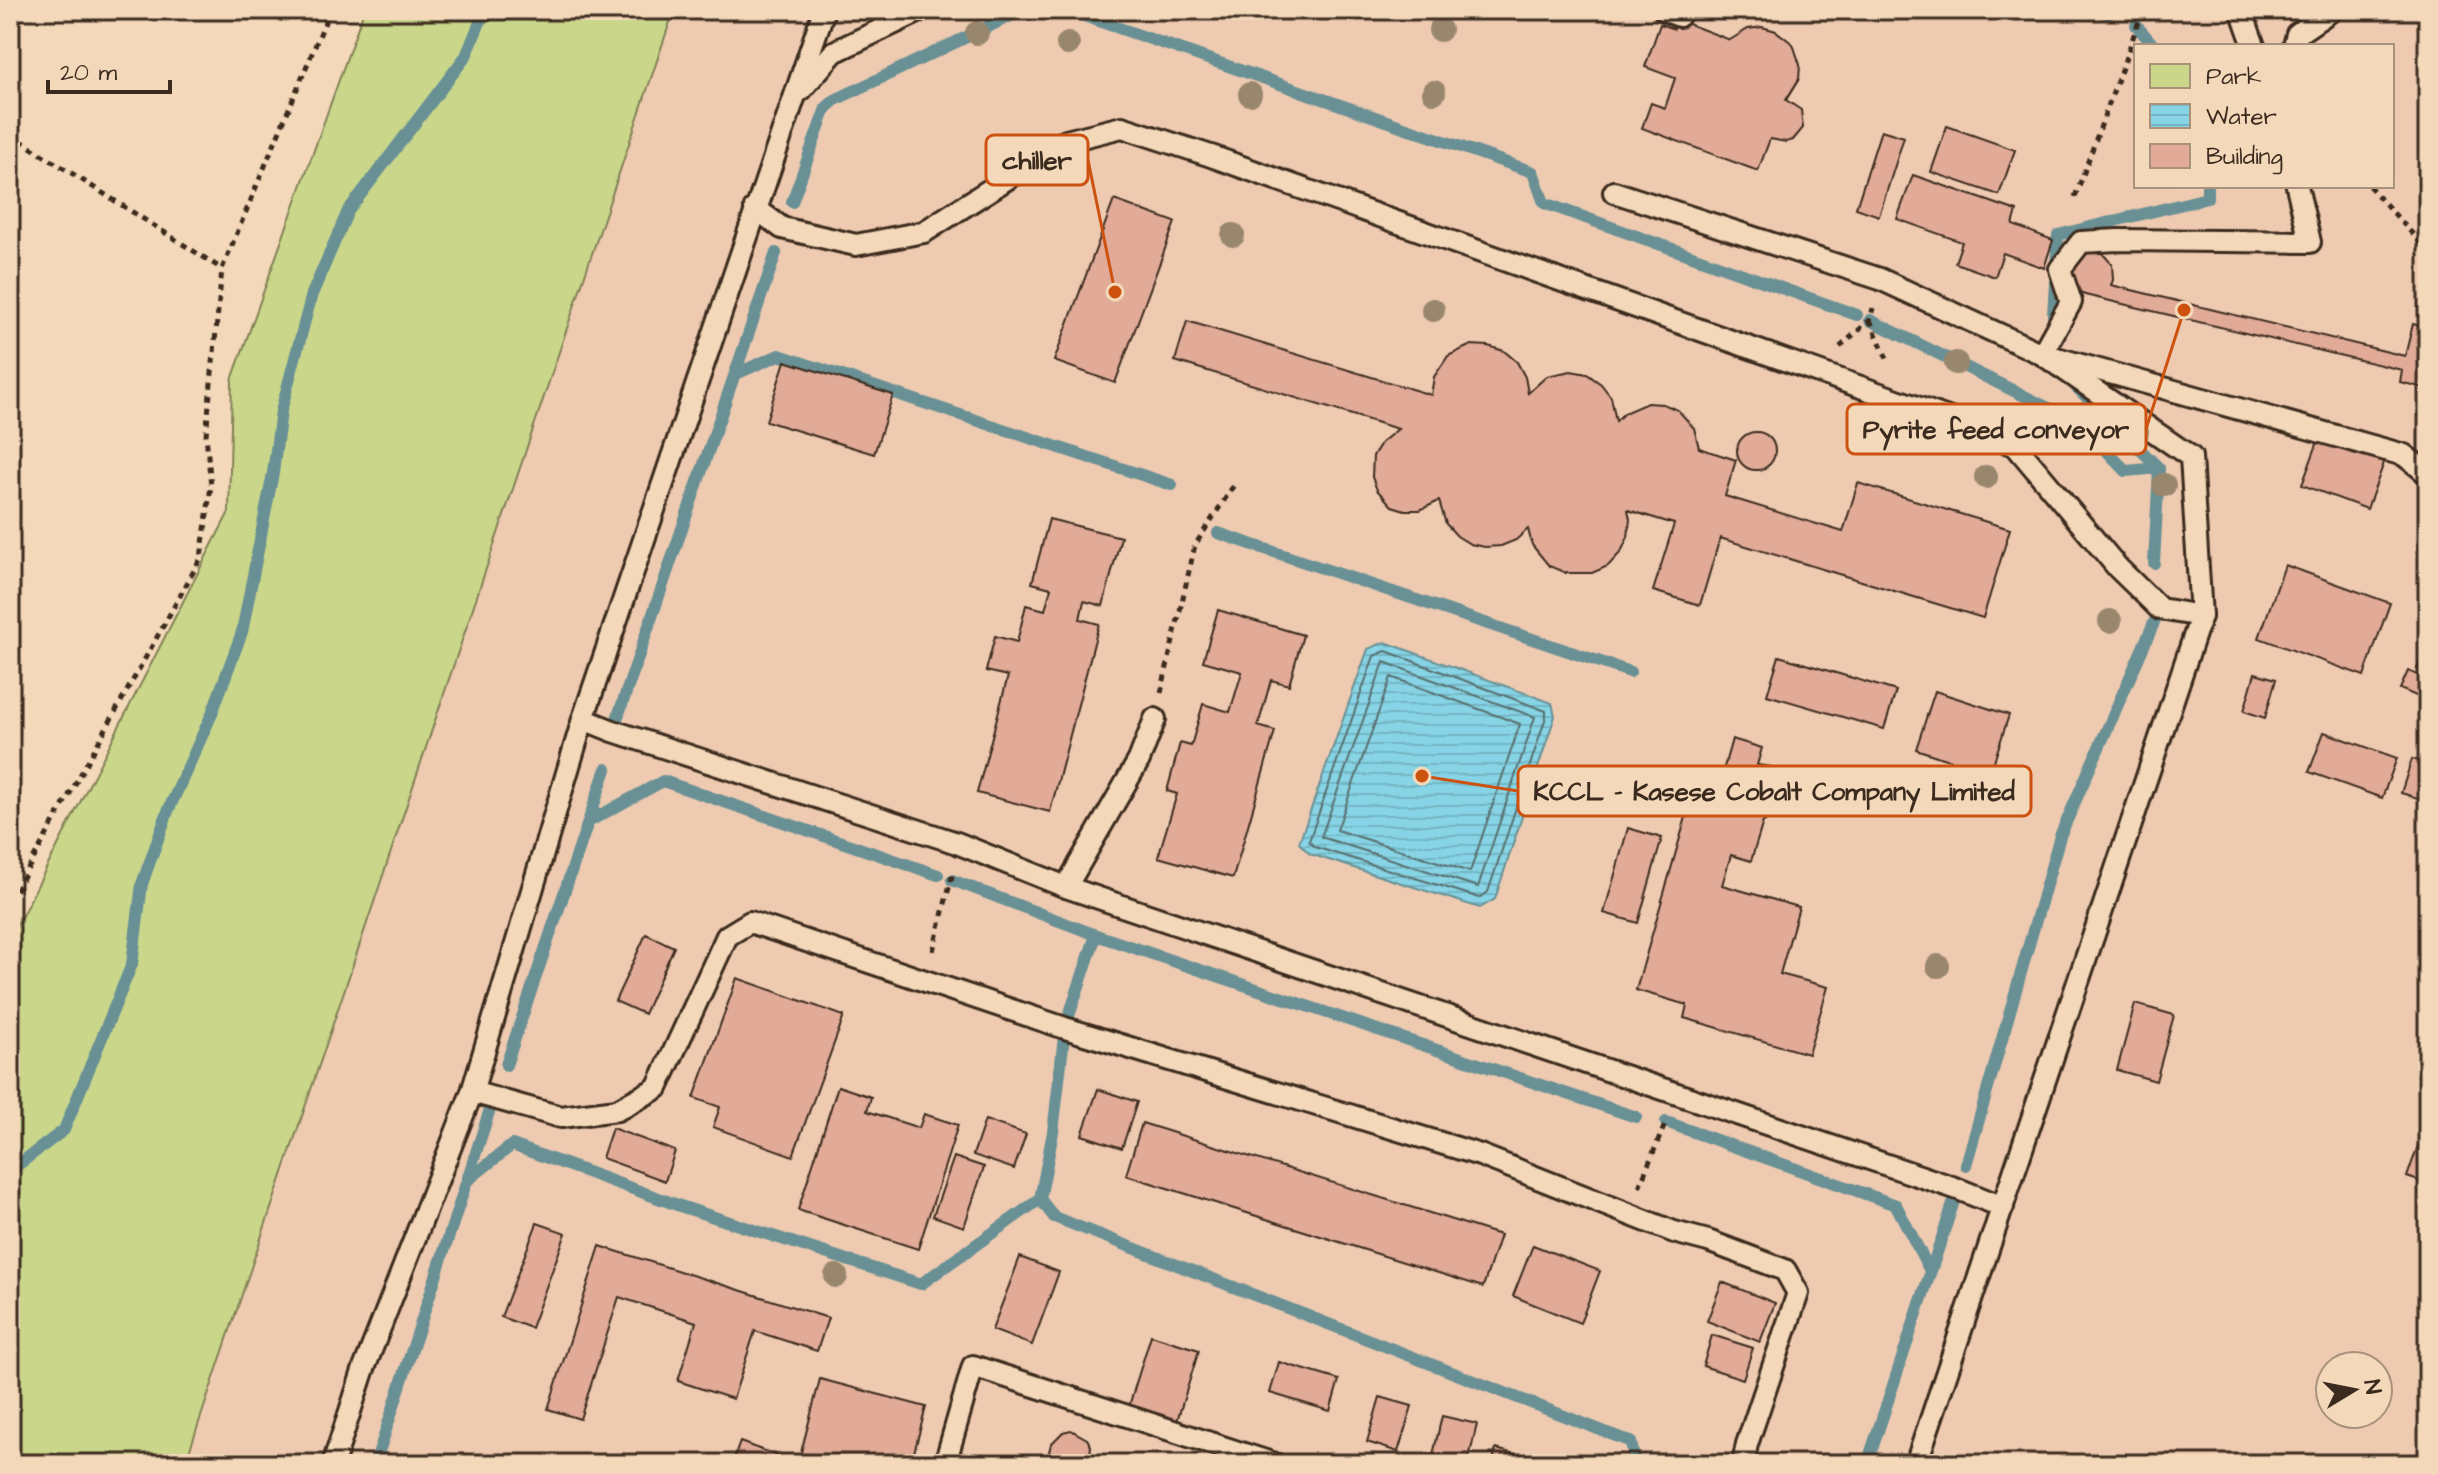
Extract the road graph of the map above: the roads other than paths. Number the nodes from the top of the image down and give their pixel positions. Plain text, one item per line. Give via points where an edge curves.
1 (824, 10) edge
2 (922, 10) edge
3 (2241, 10) edge
4 (2332, 10) edge
5 (2253, 44) edge
6 (2294, 44) edge
7 (793, 99) junction
8 (2297, 188) edge
9 (1614, 192) dead end
10 (755, 208) junction
11 (2042, 354) junction
12 (2428, 474) edge
13 (2201, 616) junction
14 (583, 719) junction
15 (1155, 719) road end
16 (1066, 887) junction
17 (472, 1092) junction
18 (2003, 1207) junction
19 (333, 1464) edge
20 (945, 1464) edge
21 (1275, 1464) edge
22 (1743, 1464) edge
23 (1916, 1464) edge

1 - 7 lane
2 - 7 lane via 834,52
3 - 5 lane
4 - 6 lane via 2297,34
7 - 10 lane
8 - 11 lane via 2310,242 2081,242 2060,269 2071,302
9 - 11 lane via 1880,279
10 - 13 lane via 782,228 856,245 924,232 1066,141 1122,127 2016,446 2118,568 2160,609
10 - 14 lane
11 - 12 lane via 2404,455
11 - 13 lane via 2191,457
13 - 18 lane
14 - 16 lane via 957,843
14 - 17 lane
15 - 16 lane via 1139,760
16 - 18 lane
17 - 19 lane via 363,1371
17 - 22 lane via 561,1117 617,1110 657,1088 727,936 750,922 1065,1028 1480,1155 1785,1270 1798,1293
18 - 23 lane
20 - 21 lane via 973,1366

